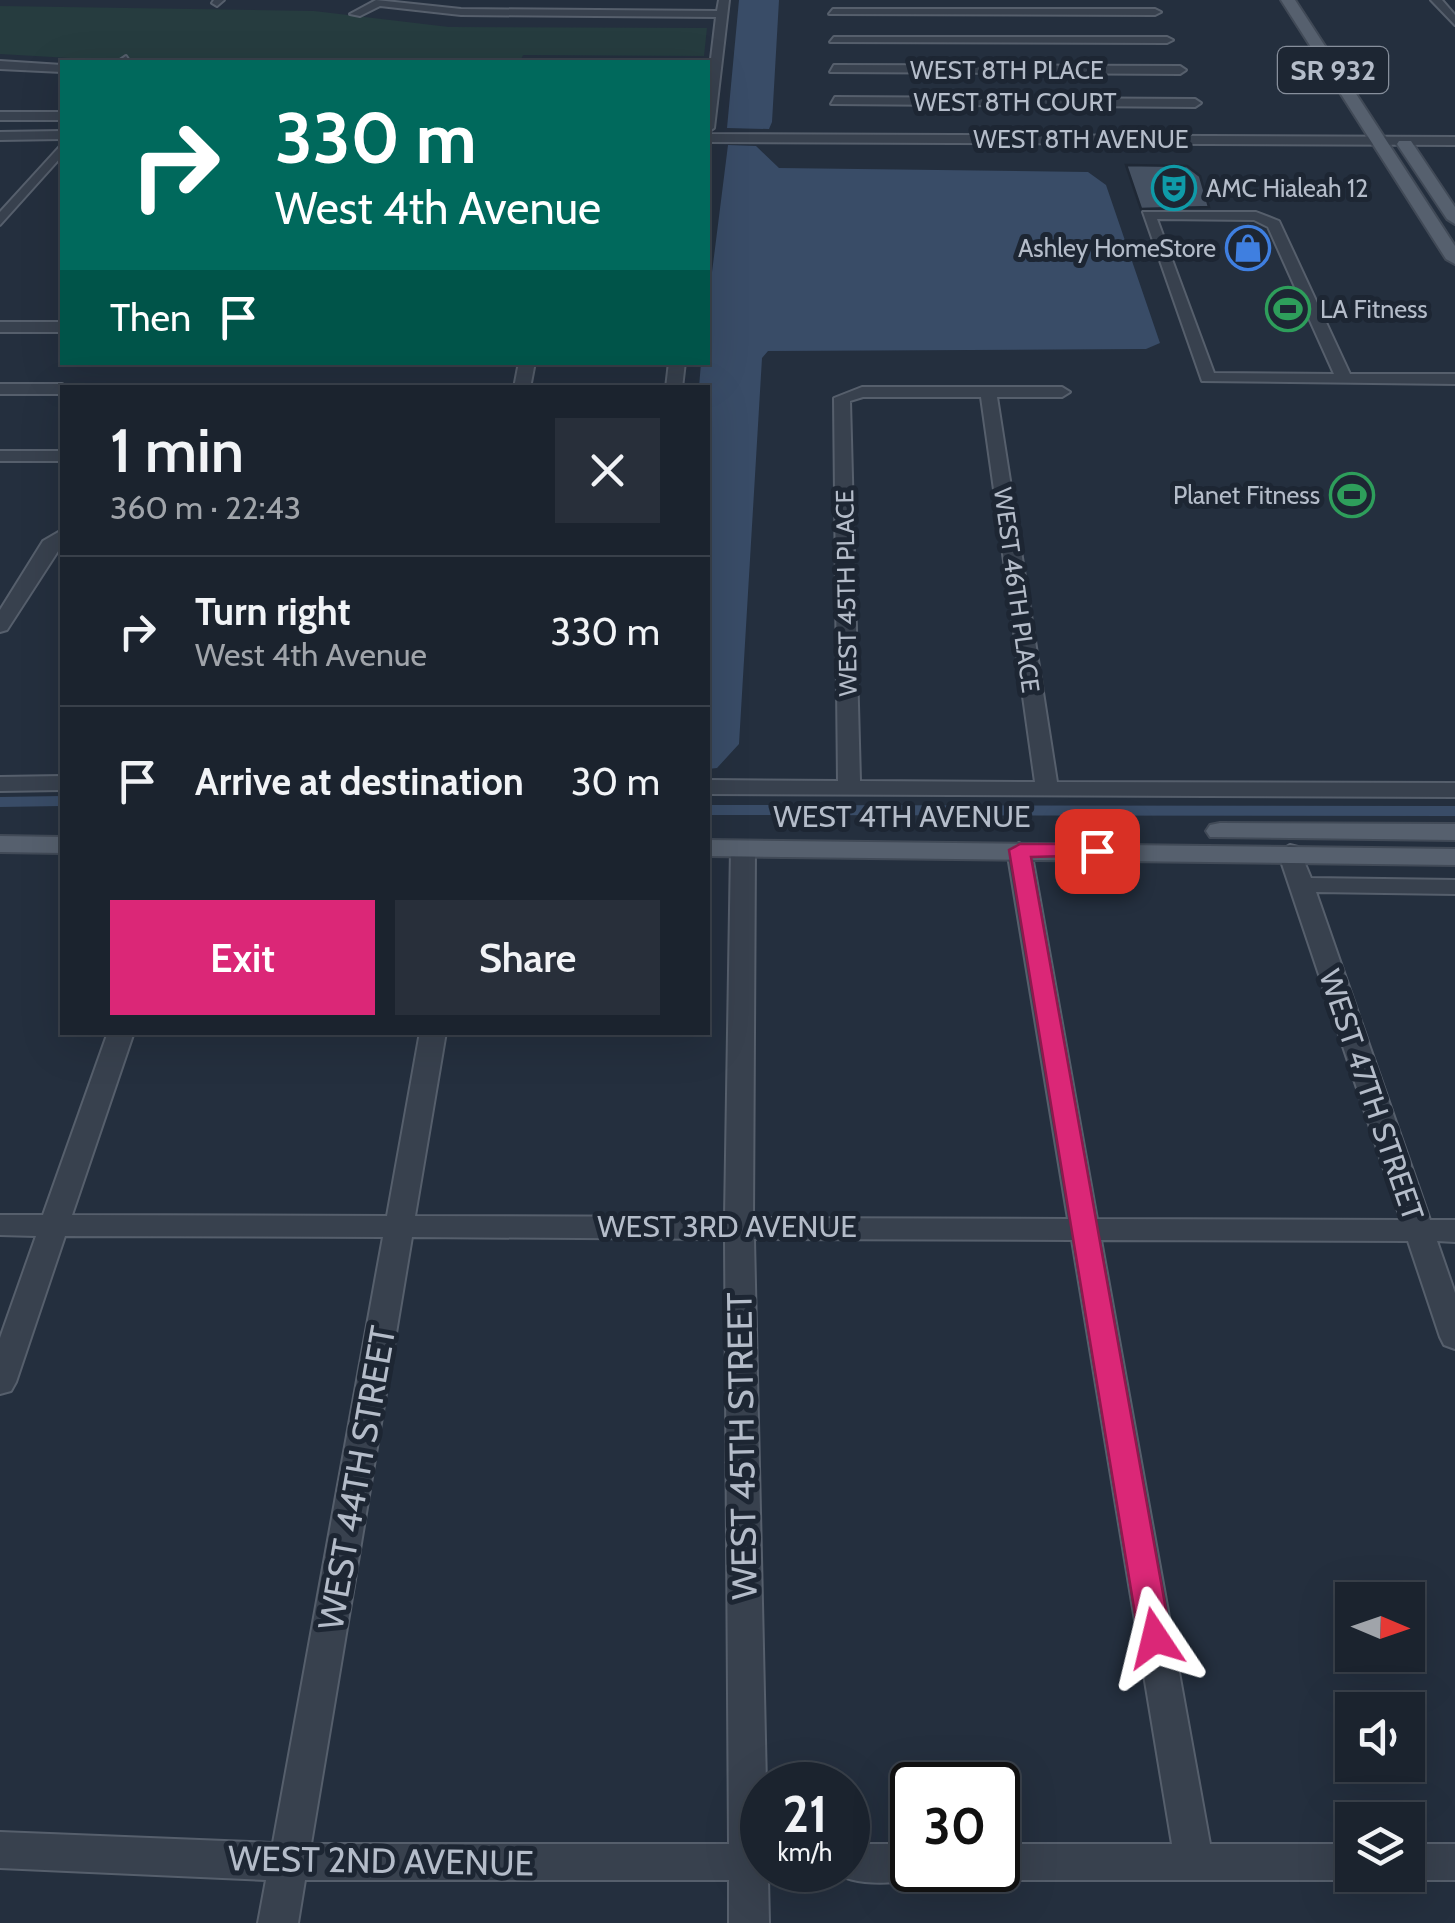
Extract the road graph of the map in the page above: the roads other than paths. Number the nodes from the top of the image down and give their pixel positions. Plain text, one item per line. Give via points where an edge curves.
1 (483, 0) edge
2 (664, 0) edge
3 (1436, 0) edge
4 (381, 2) edge
5 (1289, 2) edge
6 (833, 6) edge
7 (1152, 6) edge
8 (723, 7) edge
9 (461, 12) junction
10 (356, 14) dead end
11 (661, 14) junction
12 (1322, 18) dead end
13 (1455, 22) edge
14 (1312, 39) junction
15 (834, 40) junction
16 (1167, 40) junction
17 (1336, 40) dead end
18 (0, 64) edge
19 (60, 68) edge
20 (834, 69) junction
21 (1180, 70) junction
22 (1344, 86) junction
23 (835, 102) junction
24 (1382, 109) dead end
25 (710, 112) edge
26 (0, 116) edge
27 (60, 116) edge
28 (1205, 121) junction
29 (1398, 133) junction
30 (0, 136) edge
31 (60, 136) edge
32 (710, 138) edge
33 (837, 139) junction
34 (1378, 140) junction
35 (1455, 140) edge
36 (60, 150) edge
37 (36, 178) junction
38 (60, 178) edge
39 (1455, 219) edge
40 (0, 221) edge
41 (1454, 251) edge
42 (0, 326) edge
43 (60, 327) edge
44 (1344, 378) junction
45 (1455, 379) edge
46 (0, 389) edge
47 (60, 389) edge
48 (988, 391) junction
49 (1062, 392) dead end
50 (0, 456) edge
51 (60, 456) edge
52 (56, 541) edge
53 (0, 626) edge
54 (60, 783) edge
55 (0, 784) edge
56 (710, 787) edge
57 (849, 787) junction
58 (1047, 788) junction
59 (1455, 790) edge
60 (0, 824) edge
61 (60, 824) edge
62 (710, 828) edge
63 (1059, 830) junction
64 (1329, 831) junction
65 (1455, 832) edge
66 (0, 844) edge
67 (60, 845) edge
68 (710, 848) edge
69 (742, 848) junction
70 (1020, 850) junction
71 (1290, 852) junction
72 (1455, 857) edge
73 (1302, 885) junction
74 (1455, 887) edge
75 (121, 1035) edge
76 (434, 1035) edge
77 (0, 1226) edge
78 (56, 1226) junction
79 (739, 1226) junction
80 (402, 1229) junction
81 (1083, 1229) junction
82 (1418, 1231) junction
83 (1455, 1231) edge
84 (1455, 1337) edge
85 (0, 1382) edge
86 (753, 1762) edge
87 (0, 1850) edge
88 (288, 1862) junction
89 (740, 1862) edge
90 (1020, 1862) edge
91 (1194, 1862) junction
92 (1335, 1862) edge
93 (1425, 1862) edge
94 (1455, 1862) edge
95 (753, 1892) edge
96 (278, 1923) edge
97 (749, 1923) edge

1 - 9 street
2 - 11 street
3 - 13 street
4 - 9 street
4 - 10 street
5 - 12 main road
5 - 14 main road, SR 932
6 - 7 street
6 - 15 street
7 - 16 street
8 - 11 street
8 - 25 street
9 - 11 street
14 - 17 main road
14 - 22 main road, SR 932
15 - 16 street
15 - 20 street
16 - 21 street
18 - 19 street
20 - 21 street, WEST 8TH PLACE
20 - 23 street
21 - 28 street
22 - 24 main road via 1364,91
22 - 34 main road, SR 932
23 - 28 street, WEST 8TH COURT
23 - 33 street
26 - 27 street
28 - 33 street, WEST 8TH AVENUE
28 - 34 street, WEST 8TH AVENUE
29 - 34 street, WEST 8TH AVENUE
29 - 35 street, WEST 8TH AVENUE
29 - 39 main road
30 - 31 street
32 - 33 street, WEST 8TH AVENUE
34 - 41 main road, SR 932
36 - 37 street
37 - 38 street
37 - 40 street
42 - 43 street
44 - 44 street via 1208,378 1148,215 1256,216 1274,224
44 - 45 street
46 - 47 street
48 - 49 street
48 - 57 street, WEST 45TH PLACE via 862,392 842,398
48 - 58 street, WEST 46TH PLACE
50 - 51 street
52 - 53 street
54 - 55 street
56 - 57 street
57 - 58 street
58 - 59 street
60 - 61 main road
62 - 63 main road, WEST 4TH AVENUE
63 - 64 main road, WEST 4TH AVENUE
63 - 70 main road via 1035,836
64 - 65 main road, WEST 4TH AVENUE
64 - 71 main road via 1307,836
66 - 67 main road
68 - 69 main road, WEST 4TH AVENUE
69 - 70 main road, WEST 4TH AVENUE
69 - 79 street, WEST 45TH STREET
70 - 71 main road, WEST 4TH AVENUE
70 - 81 street
71 - 72 main road, WEST 4TH AVENUE
71 - 73 street, WEST 47TH STREET
73 - 74 street
73 - 82 street, WEST 47TH STREET
75 - 78 street
76 - 80 street, WEST 44TH STREET
77 - 78 street, WEST 3RD AVENUE
78 - 80 street, WEST 3RD AVENUE
78 - 85 street
79 - 80 street, WEST 3RD AVENUE
79 - 81 street, WEST 3RD AVENUE
79 - 86 street, WEST 45TH STREET
80 - 88 street, WEST 44TH STREET
81 - 82 street, WEST 3RD AVENUE
81 - 91 street
82 - 83 street, WEST 3RD AVENUE
82 - 84 street, WEST 47TH STREET
87 - 88 street, WEST 2ND AVENUE
88 - 89 street, WEST 2ND AVENUE
88 - 96 street, WEST 44TH STREET
90 - 91 street
91 - 92 street
93 - 94 street
95 - 97 street, WEST 45TH STREET

